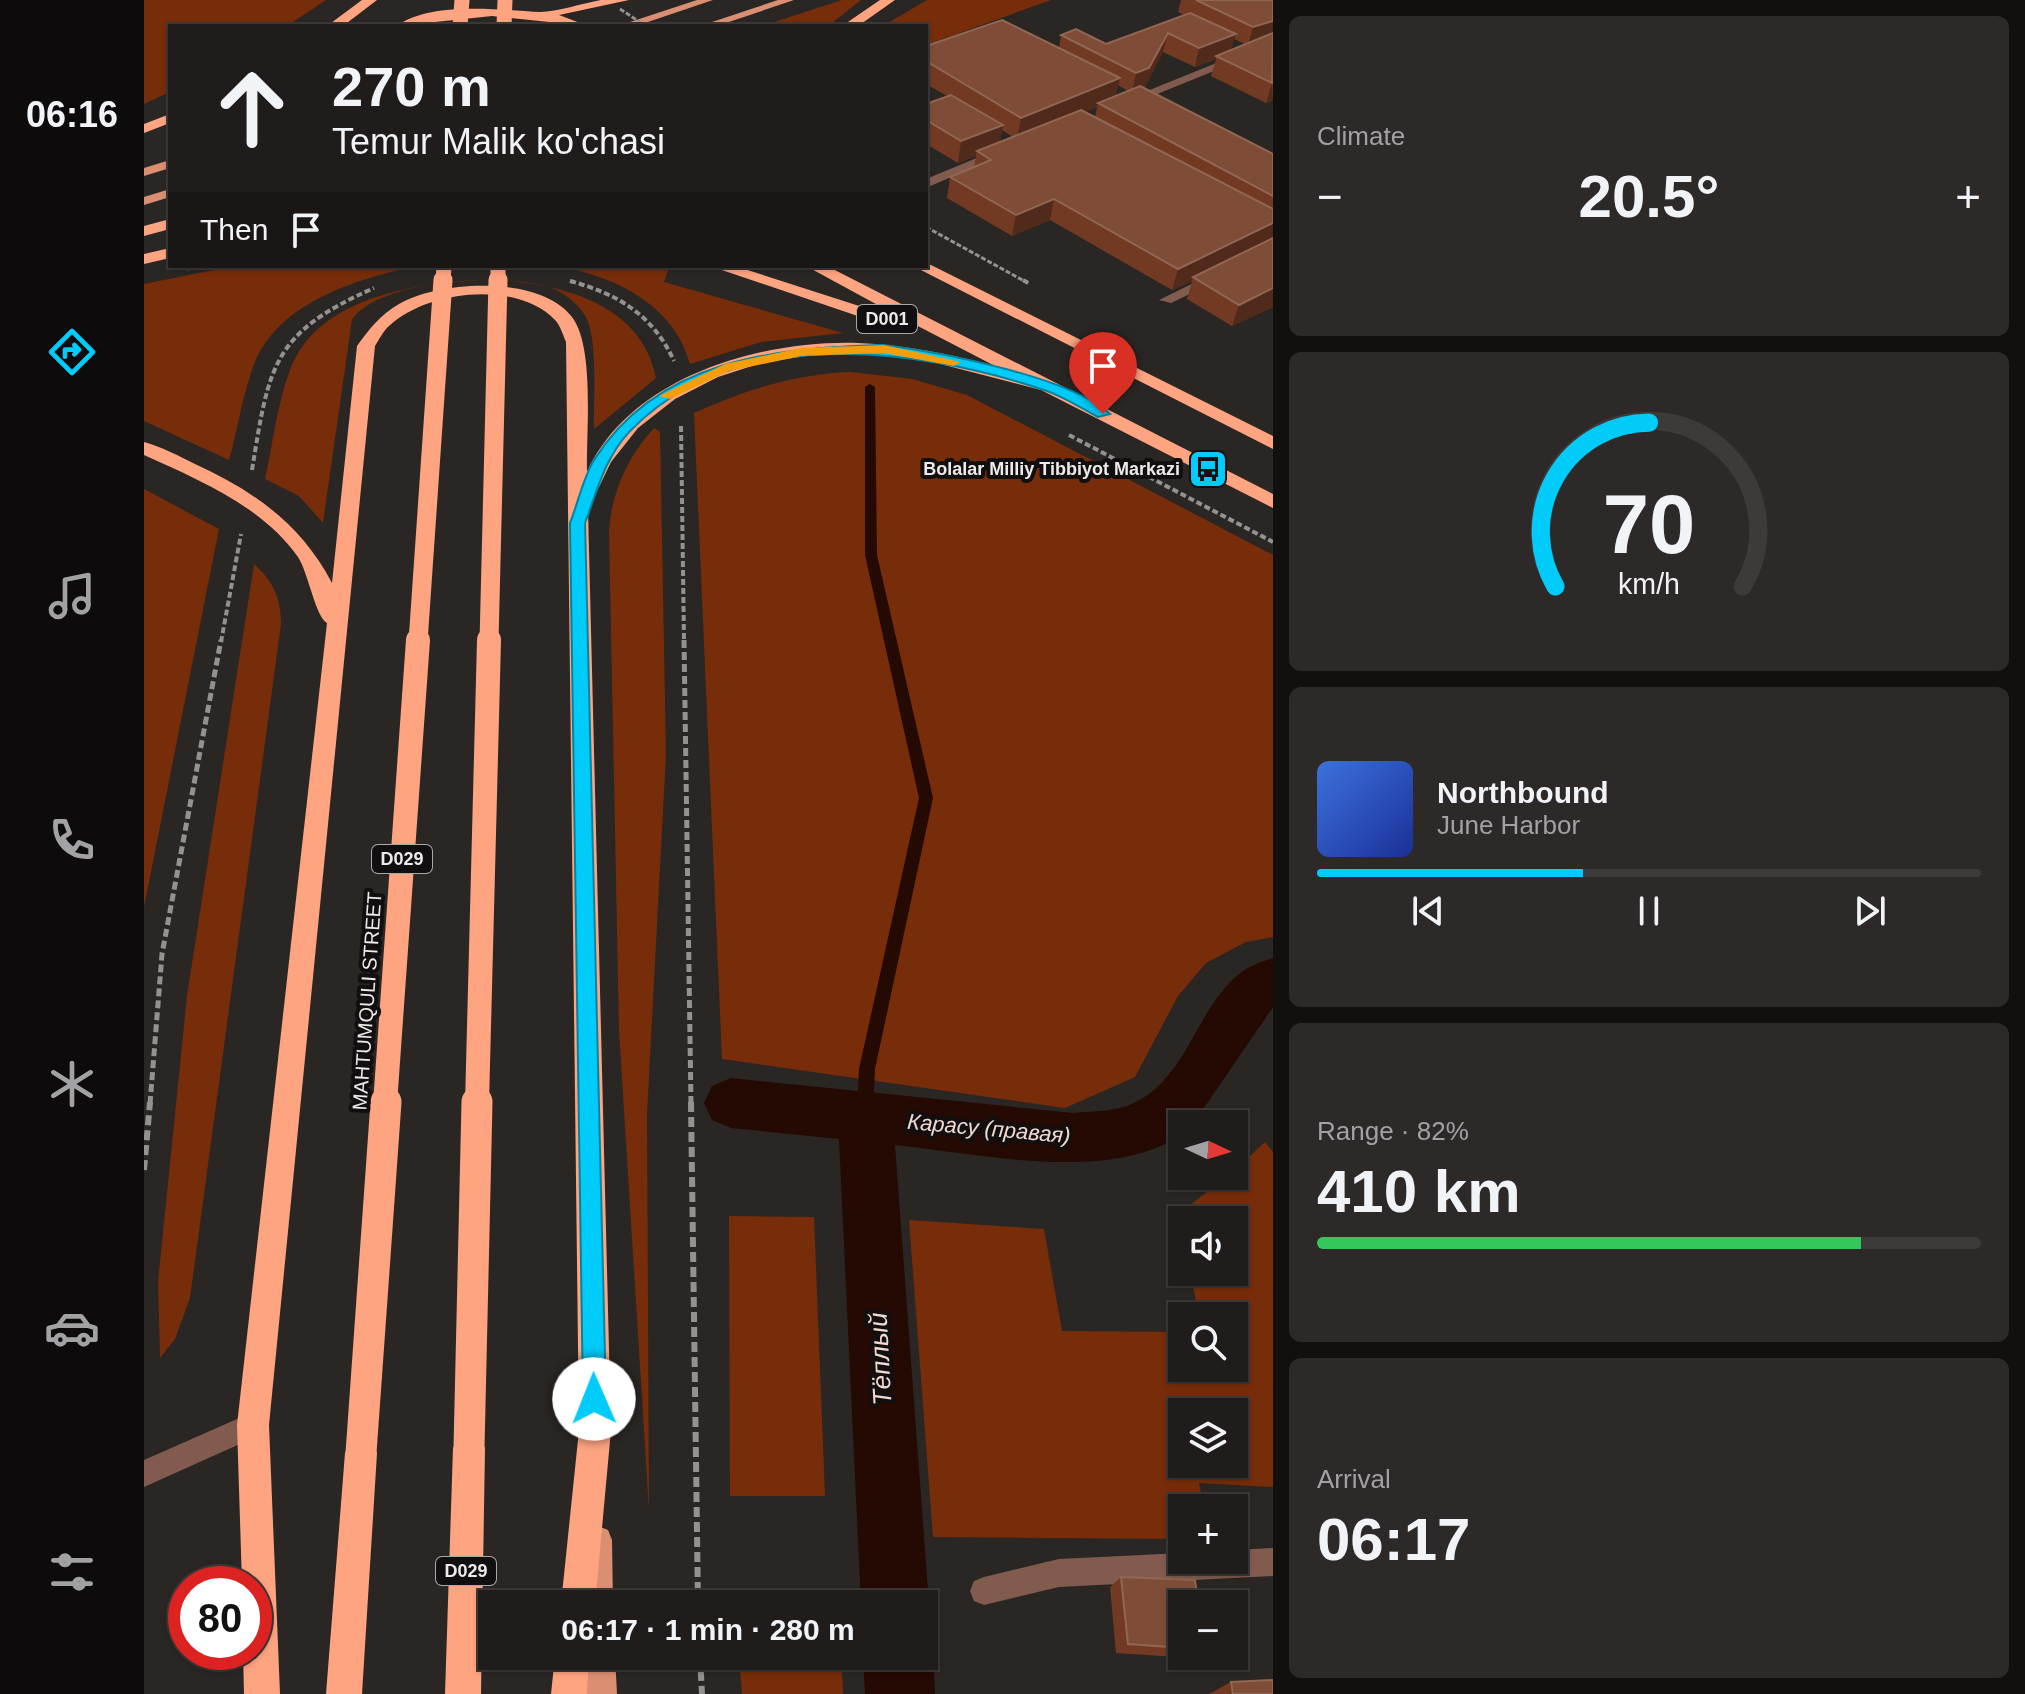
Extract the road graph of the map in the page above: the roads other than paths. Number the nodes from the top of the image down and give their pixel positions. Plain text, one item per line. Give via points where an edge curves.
1 (371, 0) edge
2 (377, 0) edge
3 (462, 0) edge
4 (505, 0) edge
5 (708, 0) edge
6 (789, 0) edge
7 (889, 0) edge
8 (621, 5) edge
9 (563, 6) edge
10 (529, 14) junction
11 (372, 20) dead end
12 (337, 24) edge
13 (413, 24) edge
14 (460, 24) edge
15 (504, 24) edge
16 (575, 24) edge
17 (579, 24) edge
18 (630, 24) edge
19 (712, 24) edge
20 (852, 24) edge
21 (1273, 43) edge
22 (1233, 47) edge
23 (1247, 53) junction
24 (1117, 99) edge
25 (168, 119) edge
26 (144, 129) edge
27 (1003, 140) edge
28 (168, 165) edge
29 (144, 172) edge
30 (928, 183) edge
31 (168, 194) edge
32 (144, 201) edge
33 (168, 225) edge
34 (144, 231) edge
35 (168, 253) edge
36 (144, 259) edge
37 (444, 268) edge
38 (498, 268) edge
39 (724, 268) edge
40 (818, 268) edge
41 (927, 268) edge
42 (1220, 274) edge
43 (1166, 300) dead end
44 (1051, 387) junction
45 (1273, 443) edge
46 (144, 448) edge
47 (1273, 502) edge
48 (578, 523) junction
49 (332, 681) junction
50 (253, 1425) junction
51 (595, 1430) junction
52 (144, 1474) edge
53 (1273, 1562) edge
54 (579, 1590) edge
55 (599, 1590) edge
56 (984, 1591) dead end
57 (571, 1670) edge
58 (601, 1670) edge
59 (262, 1694) edge
60 (344, 1694) edge
61 (463, 1694) edge
62 (569, 1694) edge
63 (602, 1694) edge

1 - 12 highway
2 - 11 highway
3 - 14 highway, bridge
4 - 15 highway, bridge
5 - 18 main road
6 - 19 main road
7 - 20 highway
8 - 9 highway
9 - 10 highway
9 - 17 highway
10 - 13 highway via 452,15
10 - 16 highway
21 - 23 street
22 - 23 street
23 - 24 street via 1131,100
25 - 26 highway
27 - 30 street via 1015,147
28 - 29 main road
31 - 32 main road
33 - 34 highway
35 - 36 highway
37 - 60 highway, MAHTUMQULI STREET / D029, bridge
38 - 61 highway, D029, bridge
39 - 44 highway, D001 via 891,320
40 - 44 highway, D001
41 - 45 highway
42 - 43 street
44 - 47 highway, D001
44 - 48 highway via 884,349 801,352 750,361 678,389 641,413 599,463
46 - 49 highway via 256,506 295,536 321,577 328,601
48 - 49 highway via 575,342 569,321 549,305 494,292 430,296 385,316 366,346
48 - 51 highway
49 - 50 highway
50 - 52 street
50 - 59 highway
51 - 54 highway
51 - 55 main road
53 - 56 street via 1059,1573
57 - 62 highway
58 - 63 main road

